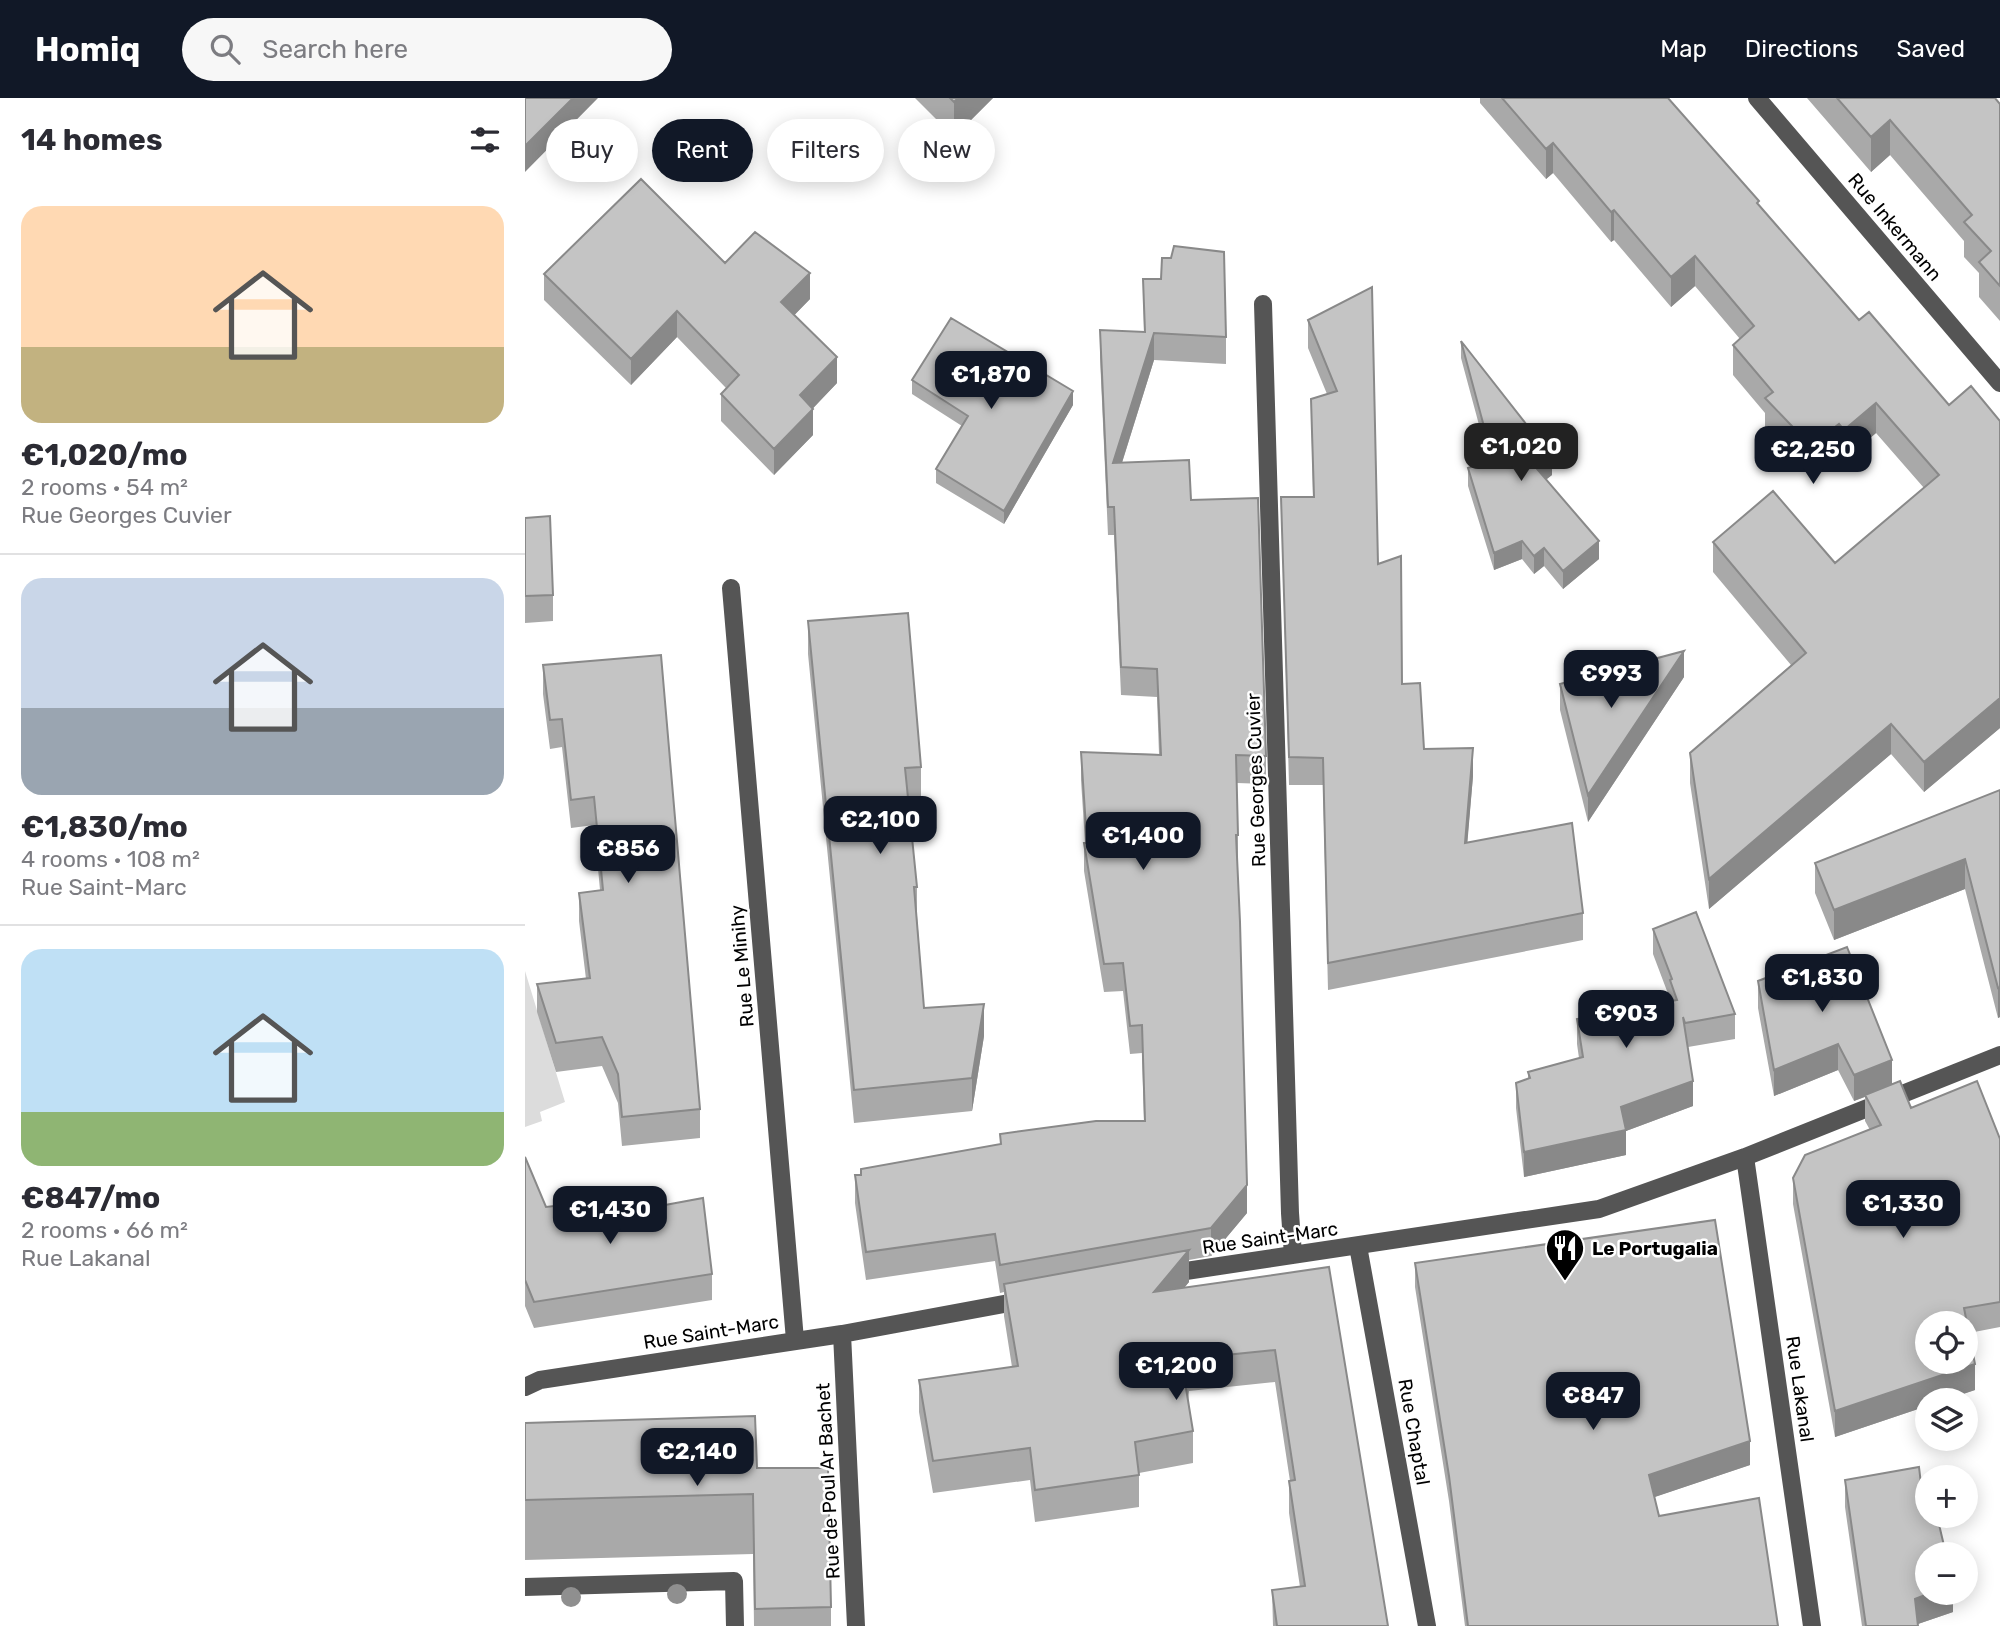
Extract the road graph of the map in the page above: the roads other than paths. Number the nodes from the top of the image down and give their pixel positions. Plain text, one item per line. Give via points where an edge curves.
1 (1757, 98) edge
2 (1263, 304) dead end
3 (2000, 383) edge
4 (731, 588) dead end
5 (2000, 1055) edge
6 (1745, 1157) junction
7 (1359, 1246) junction
8 (1293, 1255) junction
9 (1155, 1276) edge
10 (1036, 1298) edge
11 (842, 1334) junction
12 (795, 1340) junction
13 (525, 1387) edge
14 (525, 1587) edge
15 (735, 1626) edge
16 (856, 1626) edge
17 (1427, 1626) edge
18 (1812, 1626) edge

1 - 3 street, Rue Inkermann
2 - 8 street, Rue Georges Cuvier
4 - 12 street, Rue Le Minihy
5 - 6 street, Rue Saint-Marc
6 - 7 street, Rue Saint-Marc via 1599,1209
6 - 18 street, Rue Lakanal
7 - 8 street, Rue Saint-Marc
7 - 17 street, Rue Chaptal
8 - 9 street, Rue Saint-Marc
10 - 11 street, Rue Saint-Marc
11 - 12 street, Rue Saint-Marc
11 - 16 street, Rue de Poul Ar Bachet
12 - 13 street, Rue Saint-Marc via 540,1380
14 - 15 street via 734,1581

